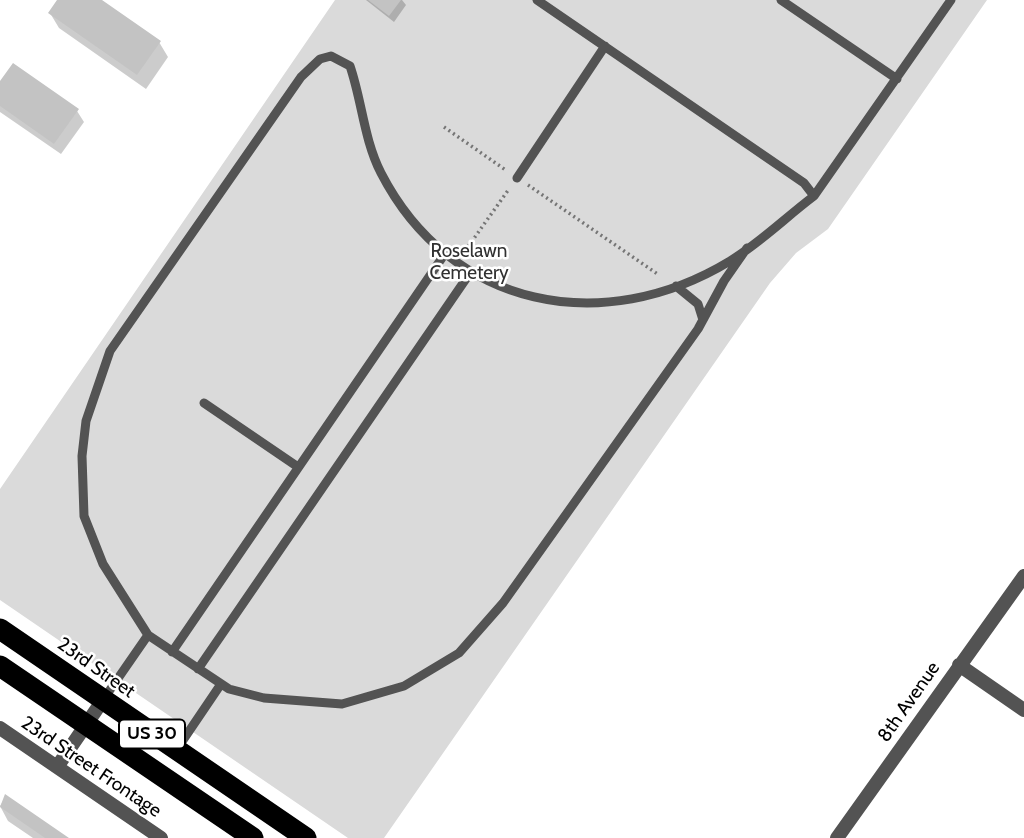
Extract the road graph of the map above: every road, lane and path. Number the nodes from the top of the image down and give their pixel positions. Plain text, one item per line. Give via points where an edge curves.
1 (537, 0) edge
2 (781, 0) edge
3 (951, 0) edge
4 (605, 46) junction
5 (897, 79) junction
6 (444, 127) dead end
7 (517, 178) junction
8 (814, 196) junction
9 (747, 248) junction
10 (444, 255) junction
11 (456, 264) junction
12 (470, 272) junction
13 (659, 275) dead end
14 (676, 286) junction
15 (703, 320) junction
16 (204, 403) dead end
17 (299, 467) junction
18 (1024, 576) edge
19 (0, 629) edge
20 (148, 635) junction
21 (172, 652) junction
22 (959, 665) junction
23 (0, 666) edge
24 (198, 669) junction
25 (221, 684) junction
26 (103, 700) junction
27 (1024, 710) edge
28 (87, 725) junction
29 (0, 728) edge
30 (176, 750) junction
31 (57, 767) junction
32 (161, 838) edge
33 (253, 838) edge
34 (306, 838) edge
35 (837, 838) edge

1 - 4 lane
2 - 5 lane
3 - 5 lane
4 - 7 lane
4 - 8 lane via 804,183
5 - 8 lane
6 - 7 path
7 - 11 path
7 - 13 path
8 - 9 lane
9 - 14 lane via 731,261
9 - 15 lane
10 - 11 lane
10 - 17 lane
10 - 20 lane via 402,208 380,172 350,66 331,56 320,59 301,77 110,351 86,421 84,516 103,565
11 - 12 lane
12 - 14 lane via 573,305 630,301
12 - 24 lane
14 - 15 lane via 698,304
15 - 25 lane via 503,604 459,653 404,686 342,704 264,698
16 - 17 lane
17 - 21 lane
18 - 22 street, 8th Avenue
19 - 26 highway, 23rd Street / US 30
20 - 21 lane
20 - 26 lane
21 - 24 lane
22 - 27 street
22 - 35 street, 8th Avenue
23 - 28 highway, US 30
24 - 25 lane
25 - 30 lane
26 - 28 street
26 - 30 highway, 23rd Street / US 30
28 - 31 street
28 - 33 highway, US 30
29 - 31 street, 23rd Street Frontage
30 - 34 highway, 23rd Street / US 30
31 - 32 street, 23rd Street Frontage

